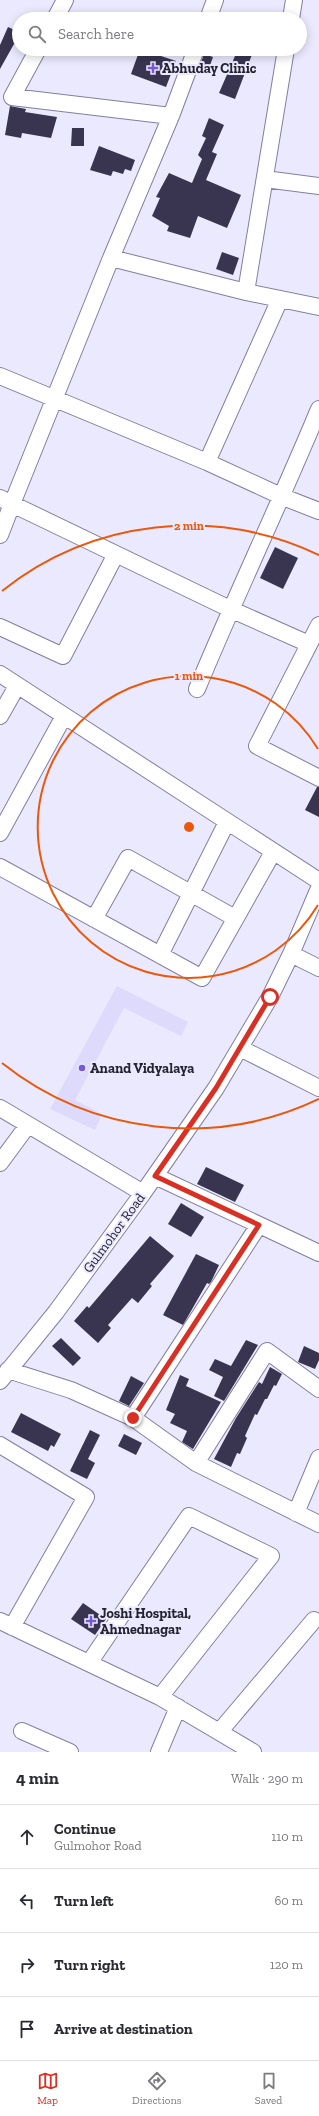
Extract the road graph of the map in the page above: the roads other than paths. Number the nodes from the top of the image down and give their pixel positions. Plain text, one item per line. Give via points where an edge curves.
1 (65, 0) edge
2 (215, 0) edge
3 (294, 0) edge
4 (59, 12) edge
5 (211, 12) edge
6 (292, 12) edge
7 (33, 56) edge
8 (193, 56) edge
9 (285, 56) edge
10 (6, 95) edge
11 (171, 116) junction
12 (265, 179) junction
13 (319, 186) edge
14 (111, 258) junction
15 (246, 292) junction
16 (280, 299) junction
17 (319, 307) edge
18 (0, 376) edge
19 (55, 399) junction
20 (319, 410) edge
21 (207, 462) junction
22 (282, 497) junction
23 (6, 501) edge
24 (319, 511) edge
25 (0, 535) edge
26 (116, 554) junction
27 (230, 609) junction
28 (319, 625) edge
29 (0, 627) edge
30 (310, 644) junction
31 (0, 674) edge
32 (17, 686) junction
33 (197, 688) dead end
34 (0, 716) edge
35 (64, 716) junction
36 (319, 778) edge
37 (227, 822) junction
38 (0, 833) edge
39 (273, 852) junction
40 (0, 866) edge
41 (319, 882) edge
42 (319, 888) edge
43 (191, 893) junction
44 (235, 918) junction
45 (94, 919) junction
46 (292, 954) junction
47 (160, 955) junction
48 (319, 968) edge
49 (240, 1048) junction
50 (319, 1088) edge
51 (0, 1108) edge
52 (28, 1125) junction
53 (0, 1163) edge
54 (155, 1176) junction
55 (143, 1193) junction
56 (259, 1225) junction
57 (319, 1253) edge
58 (4, 1376) edge
59 (319, 1390) edge
60 (133, 1418) junction
61 (0, 1445) edge
62 (319, 1458) edge
63 (196, 1463) junction
64 (296, 1513) junction
65 (319, 1524) edge
66 (314, 1620) dead end
67 (6, 1624) edge
68 (89, 1663) junction
69 (160, 1697) junction
70 (178, 1707) junction
71 (22, 1731) dead end
72 (220, 1731) junction
73 (70, 1752) edge
74 (159, 1752) edge
75 (253, 1752) edge

1 - 4 street
2 - 5 street
3 - 6 street
7 - 10 street
8 - 11 street
9 - 12 street
10 - 11 street
11 - 14 street
12 - 13 street
12 - 15 street
14 - 15 street
14 - 19 street
15 - 16 street
16 - 17 street
16 - 21 street
18 - 19 street
19 - 21 street
19 - 23 street
20 - 22 street
21 - 22 street
22 - 24 street
22 - 27 street
23 - 25 street
23 - 26 street
26 - 27 street
26 - 29 street via 63,656
27 - 30 street
27 - 33 street
28 - 30 street
30 - 36 street via 257,746
31 - 32 street
32 - 34 street
32 - 35 street
35 - 37 street
35 - 38 street
37 - 39 street
37 - 43 street
39 - 41 street
39 - 44 street
40 - 45 street
42 - 46 street, Gulmohor Road
43 - 44 street
43 - 45 street via 128,858
43 - 47 street
44 - 47 street via 202,978
45 - 47 street
46 - 48 street
46 - 49 street, Gulmohor Road
49 - 50 street
49 - 54 street, Gulmohor Road via 216,1088
51 - 52 street
52 - 53 street
52 - 55 street
54 - 55 street, Gulmohor Road
54 - 56 street
55 - 58 street, Gulmohor Road via 56,1312
56 - 57 street
56 - 60 street
58 - 60 street via 71,1390
59 - 63 street via 267,1351
60 - 63 street
61 - 67 street via 86,1497
62 - 64 street
63 - 64 street
64 - 65 street
66 - 72 street
67 - 68 street
68 - 69 street
68 - 69 street via 190,1516 271,1556
69 - 70 street
70 - 72 street
70 - 74 street
71 - 73 street
72 - 75 street

